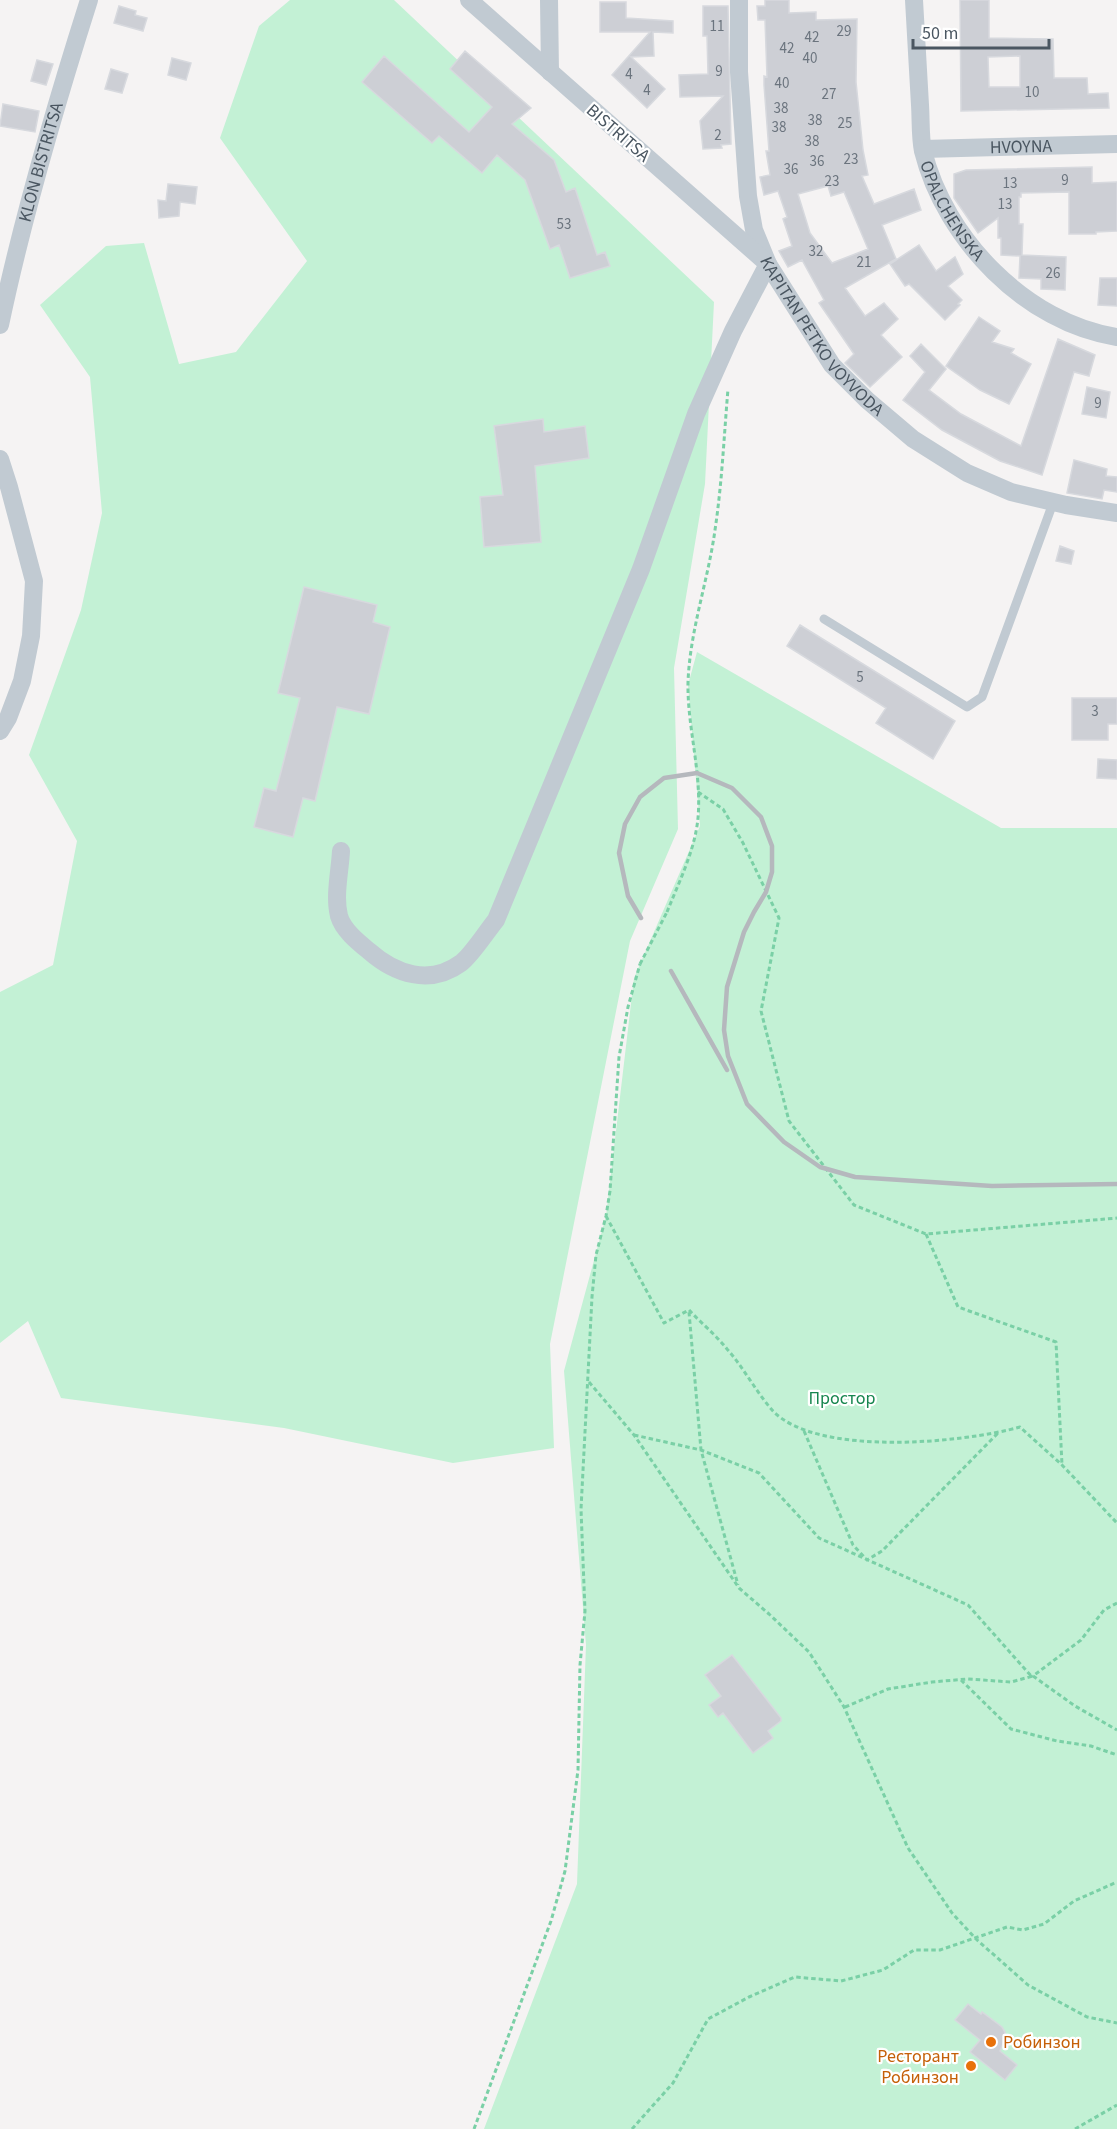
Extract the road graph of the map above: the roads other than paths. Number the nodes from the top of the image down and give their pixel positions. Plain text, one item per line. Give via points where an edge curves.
1 (88, 0) edge
2 (469, 0) edge
3 (549, 0) edge
4 (739, 0) edge
5 (914, 0) edge
6 (550, 72) junction
7 (1117, 144) edge
8 (923, 149) junction
9 (768, 264) junction
10 (0, 325) edge
11 (1117, 337) edge
12 (0, 459) edge
13 (1053, 502) junction
14 (1117, 513) edge
15 (824, 619) dead end
16 (0, 731) edge
17 (341, 851) dead end

1 - 10 street, KLON BISTRITSA via 12,268
2 - 6 street, BISTRITSA
3 - 6 street
4 - 9 street, KAPITAN PETKO VOYVODA via 739,72 748,196 754,230
5 - 8 street, OPALCHENSKA
6 - 9 street, BISTRITSA
7 - 8 street, HVOYNA
8 - 11 street, OPALCHENSKA via 936,190 958,229 1003,278 1036,307 1070,325
9 - 13 street, KAPITAN PETKO VOYVODA via 832,365 906,433 967,473 1011,492
9 - 17 street via 696,414 641,569 496,920 462,963 432,977 401,972 354,938 339,917
12 - 16 street via 34,581 31,636 22,681
13 - 14 street, KAPITAN PETKO VOYVODA
13 - 15 lane via 982,697 967,707

